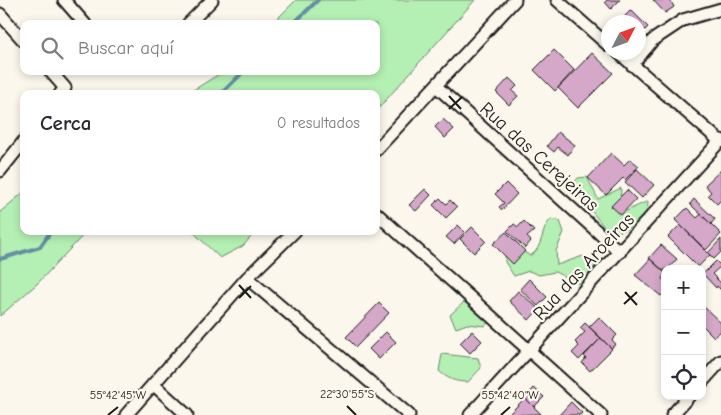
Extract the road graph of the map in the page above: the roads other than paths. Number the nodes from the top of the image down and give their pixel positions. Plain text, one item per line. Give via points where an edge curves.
1 (64, 0) edge
2 (212, 0) edge
3 (515, 0) edge
4 (558, 0) edge
5 (721, 9) edge
6 (0, 14) edge
7 (82, 20) edge
8 (192, 20) edge
9 (20, 36) edge
10 (601, 39) edge
11 (627, 60) edge
12 (632, 65) junction
13 (54, 75) edge
14 (436, 86) junction
15 (63, 90) edge
16 (721, 141) edge
17 (20, 146) edge
18 (380, 146) edge
19 (0, 171) edge
20 (380, 217) edge
21 (291, 235) edge
22 (620, 252) junction
23 (247, 278) junction
24 (529, 350) junction
25 (721, 361) edge
26 (706, 378) edge
27 (153, 384) junction
28 (685, 400) edge
29 (126, 415) edge
30 (187, 415) edge
31 (409, 415) edge
32 (470, 415) edge
33 (601, 415) edge
34 (672, 415) edge

1 - 7 street
2 - 8 street
3 - 14 street
4 - 10 street
5 - 12 street via 683,20 653,40
6 - 9 street
11 - 12 street
12 - 16 street
13 - 15 street
14 - 18 street
14 - 22 street, Rua das Cerejeiras
16 - 22 street, Rua das Aroeiras
17 - 19 street
20 - 24 street
21 - 23 street
22 - 24 street, Rua das Aroeiras
23 - 27 street
23 - 31 street
24 - 32 street, Rua das Aroeiras
24 - 33 street
25 - 26 street
27 - 29 street
27 - 30 street
28 - 34 street

